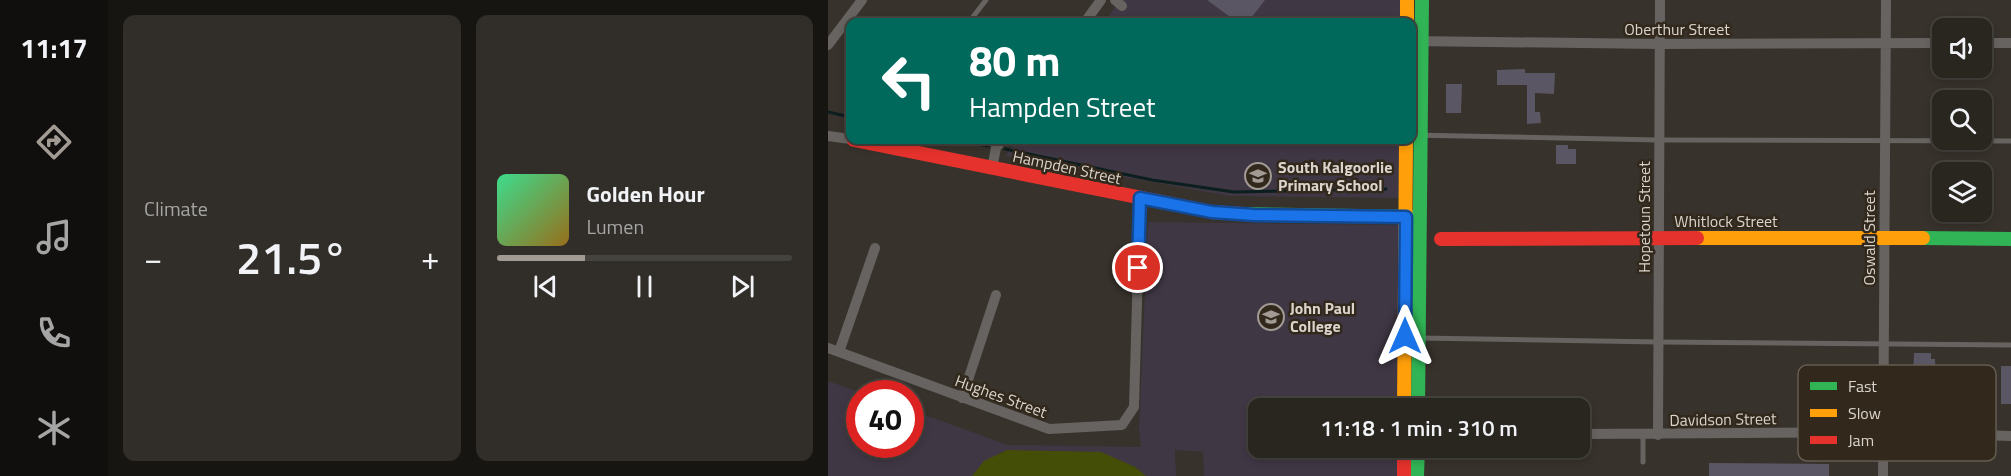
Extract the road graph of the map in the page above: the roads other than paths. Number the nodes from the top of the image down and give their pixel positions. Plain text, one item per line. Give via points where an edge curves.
1 (862, 0) edge
2 (986, 0) edge
3 (1101, 0) edge
4 (1407, 0) edge
5 (1422, 0) edge
6 (1660, 0) edge
7 (1886, 0) edge
8 (848, 18) edge
9 (972, 18) edge
10 (1088, 18) edge
11 (1407, 18) edge
12 (846, 21) edge
13 (1417, 41) edge
14 (1885, 43) junction
15 (1932, 43) edge
16 (1992, 43) edge
17 (2011, 43) edge
18 (1660, 44) junction
19 (828, 45) edge
20 (1416, 135) edge
21 (828, 136) edge
22 (846, 138) edge
23 (1659, 140) junction
24 (1885, 140) junction
25 (2011, 141) edge
26 (876, 144) edge
27 (999, 144) edge
28 (1406, 144) edge
29 (1416, 144) edge
30 (992, 168) junction
31 (1140, 198) junction
32 (1413, 217) junction
33 (1884, 237) junction
34 (1659, 238) junction
35 (1441, 239) dead end
36 (2011, 239) edge
37 (875, 248) dead end
38 (996, 296) dead end
39 (1419, 338) junction
40 (1658, 342) junction
41 (1884, 344) junction
42 (2011, 345) edge
43 (833, 350) edge
44 (1884, 365) edge
45 (962, 398) junction
46 (1404, 398) edge
47 (1418, 398) edge
48 (1798, 433) edge
49 (1590, 434) edge
50 (1643, 435) junction
51 (1658, 435) junction
52 (1996, 436) edge
53 (2011, 436) edge
54 (1404, 458) edge
55 (1418, 458) edge
56 (1883, 461) edge
57 (1643, 462) dead end
58 (1404, 476) edge
59 (1418, 476) edge
60 (1883, 476) edge

1 - 8 street
2 - 9 lane
3 - 10 street
4 - 11 street
5 - 13 street
6 - 18 street, Hopetoun Street
7 - 14 street, Oswald Street
12 - 19 street
13 - 18 street, Oberthur Street
13 - 20 street
14 - 15 street, Oberthur Street
14 - 18 street, Oberthur Street
14 - 24 street, Oswald Street
16 - 17 street
18 - 23 street, Hopetoun Street
20 - 23 lane
21 - 22 street, Hampden Street
23 - 24 lane
23 - 34 street, Hopetoun Street
24 - 25 lane
24 - 33 street, Oswald Street
26 - 30 street, Hampden Street
27 - 30 street
28 - 32 street
29 - 32 street
30 - 31 street, Hampden Street
31 - 32 street, Hampden Street via 1212,212 1254,215
31 - 45 street, Hughes Street via 1134,407 1122,425 1049,429
32 - 39 street
32 - 46 street
33 - 34 street, Whitlock Street
33 - 36 street, Whitlock Street
33 - 41 street, Oswald Street
34 - 35 street, Whitlock Street
34 - 40 street, Hopetoun Street
37 - 43 street
38 - 45 street
39 - 40 lane
39 - 47 street
40 - 41 lane
40 - 51 street, Hopetoun Street
41 - 42 lane
41 - 44 street, Oswald Street
43 - 45 street, Hughes Street
48 - 51 street, Davidson Street
49 - 50 street, Davidson Street
50 - 51 street, Davidson Street
50 - 57 lane
52 - 53 street, Davidson Street
54 - 58 street
55 - 59 street
56 - 60 street, Oswald Street

